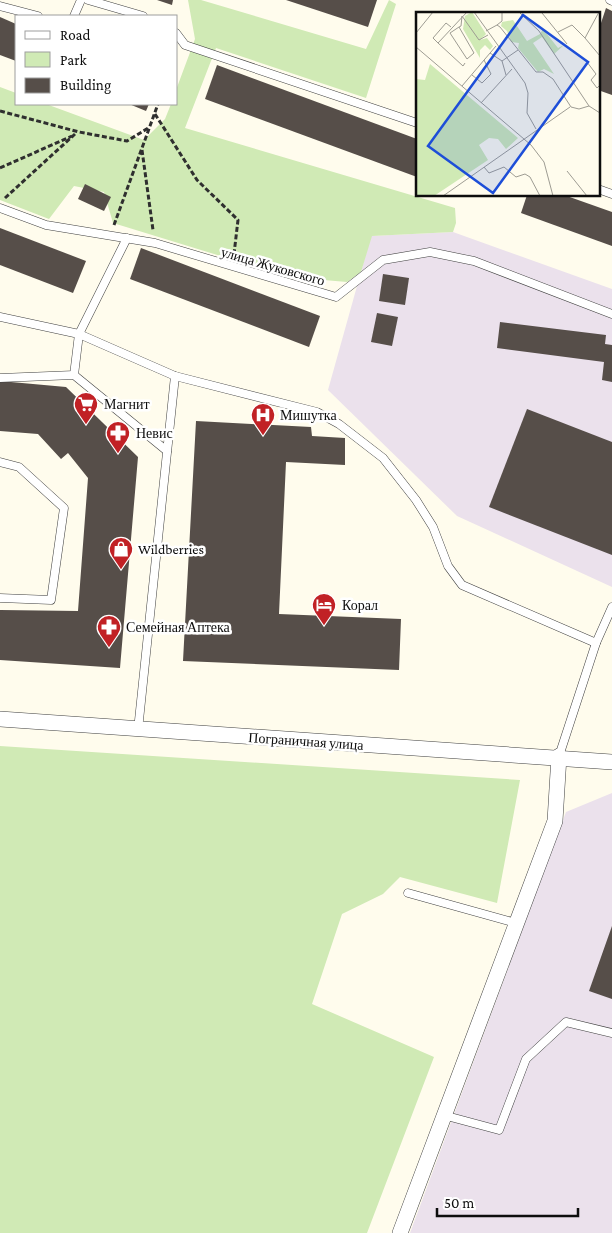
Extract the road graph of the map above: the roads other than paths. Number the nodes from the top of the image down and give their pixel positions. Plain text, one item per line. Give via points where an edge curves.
1 (82, 0) edge
2 (88, 0) edge
3 (0, 6) edge
4 (34, 15) edge
5 (74, 15) edge
6 (140, 15) edge
7 (178, 36) edge
8 (416, 123) edge
9 (600, 189) edge
10 (612, 194) edge
11 (0, 208) edge
12 (128, 238) junction
13 (612, 314) edge
14 (0, 317) edge
15 (79, 334) junction
16 (74, 375) junction
17 (175, 376) junction
18 (0, 378) edge
19 (167, 451) junction
20 (0, 462) edge
21 (0, 598) edge
22 (612, 607) edge
23 (596, 643) junction
24 (0, 719) edge
25 (138, 730) junction
26 (559, 756) junction
27 (612, 762) edge
28 (408, 893) dead end
29 (516, 923) junction
30 (612, 1033) edge
31 (443, 1115) junction
32 (400, 1233) edge

1 - 5 lane
2 - 6 lane
3 - 4 lane
7 - 8 lane via 185,45
9 - 10 lane
11 - 12 lane, улица Жуковского via 46,225 110,238
12 - 13 lane, улица Жуковского via 336,296 383,260 430,252 474,261
12 - 15 lane
14 - 15 lane
15 - 16 lane
15 - 17 lane
16 - 18 lane
16 - 19 lane
17 - 19 lane
17 - 23 lane via 317,412 339,424 383,458 416,500 433,528 448,566 462,585
19 - 25 lane
20 - 21 lane via 19,467 64,508 51,600
22 - 23 lane
23 - 26 lane
24 - 25 street, Пограничная улица
25 - 26 street, Пограничная улица
26 - 27 street, Пограничная улица
26 - 29 street via 555,821
28 - 29 lane
29 - 31 street
30 - 31 lane via 566,1022 526,1059 499,1130
31 - 32 street

